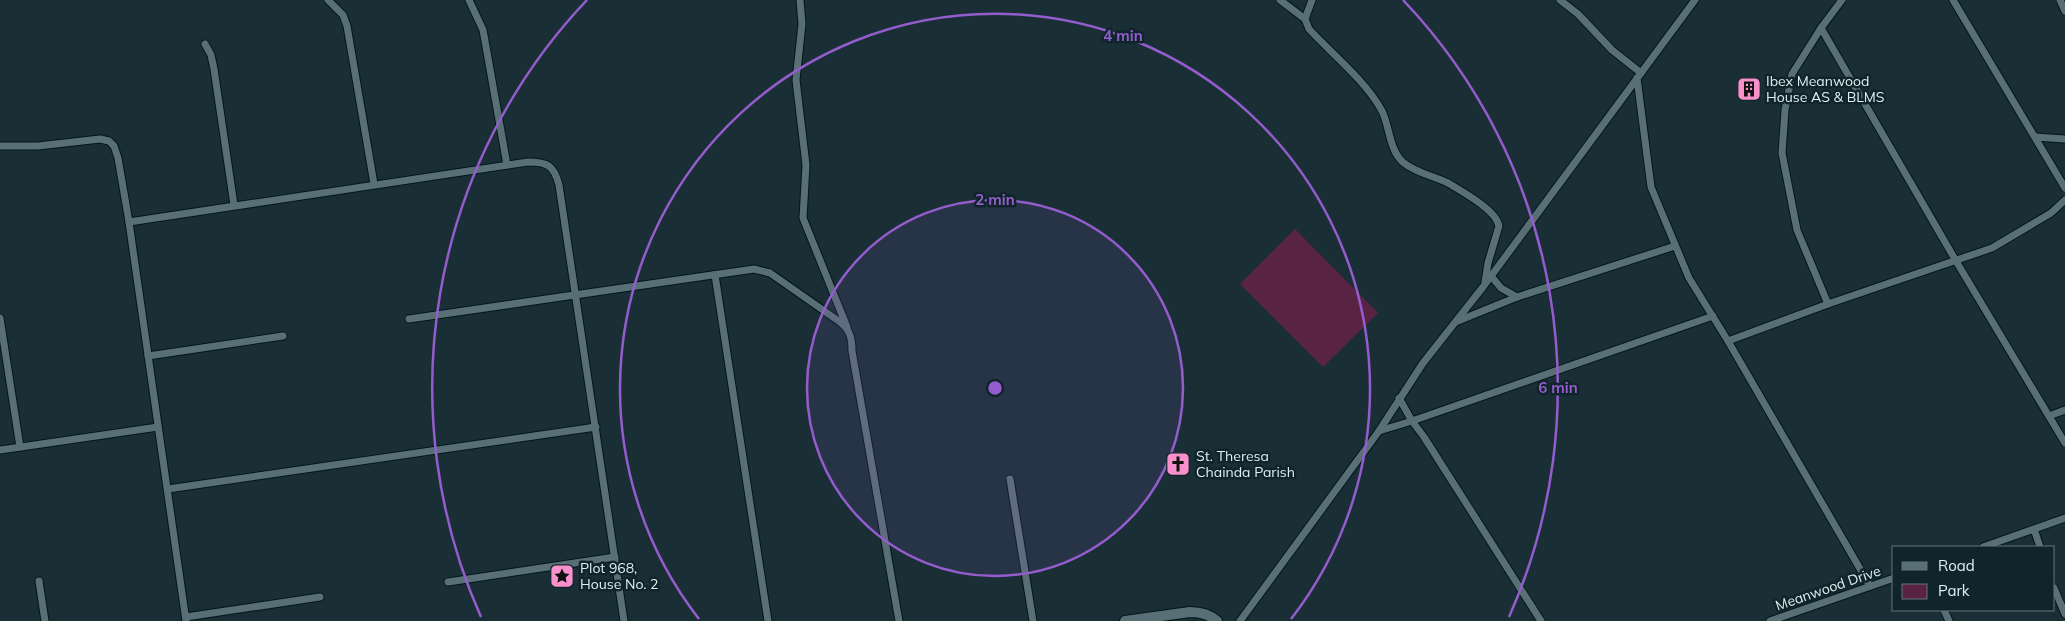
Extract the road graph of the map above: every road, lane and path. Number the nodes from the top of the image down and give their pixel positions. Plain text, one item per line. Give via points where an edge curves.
1 (328, 0) edge
2 (469, 0) edge
3 (800, 0) edge
4 (1280, 0) edge
5 (1312, 0) edge
6 (1560, 0) edge
7 (1695, 0) edge
8 (1842, 0) edge
9 (1953, 0) edge
10 (2060, 0) edge
11 (2065, 11) edge
12 (1305, 19) junction
13 (1821, 28) junction
14 (205, 44) dead end
15 (1639, 76) junction
16 (2035, 137) junction
17 (2065, 139) edge
18 (0, 146) edge
19 (507, 165) junction
20 (374, 184) junction
21 (2065, 188) edge
22 (2065, 200) edge
23 (234, 205) junction
24 (130, 222) junction
25 (1675, 246) junction
26 (1956, 261) junction
27 (715, 275) junction
28 (1491, 276) junction
29 (1483, 287) junction
30 (576, 296) junction
31 (1517, 297) junction
32 (1828, 304) junction
33 (1713, 316) junction
34 (0, 318) edge
35 (409, 318) dead end
36 (1457, 321) junction
37 (282, 336) dead end
38 (852, 339) junction
39 (1728, 341) junction
40 (148, 356) junction
41 (1399, 398) junction
42 (2065, 410) edge
43 (2050, 416) junction
44 (1412, 421) junction
45 (158, 427) junction
46 (596, 427) junction
47 (1379, 430) junction
48 (2065, 443) edge
49 (20, 447) junction
50 (0, 450) edge
51 (1010, 479) dead end
52 (168, 489) junction
53 (2065, 518) edge
54 (2034, 529) junction
55 (1986, 546) edge
56 (2040, 546) edge
57 (615, 557) junction
58 (1892, 579) edge
59 (39, 581) dead end
60 (448, 582) dead end
61 (1870, 586) junction
62 (2055, 590) edge
63 (320, 597) dead end
64 (2065, 614) edge
65 (186, 619) edge
66 (45, 621) edge
67 (624, 621) edge
68 (768, 621) edge
69 (898, 621) edge
70 (1034, 621) edge
71 (1125, 621) edge
72 (1217, 621) edge
73 (1240, 621) edge
74 (1541, 621) edge
75 (1770, 621) edge

1 - 20 street via 343,15 347,26
2 - 19 street via 484,35
3 - 38 street via 802,24 796,80 806,165 803,218
4 - 12 street
5 - 12 street
6 - 15 street
7 - 15 street
8 - 13 street
9 - 16 street
10 - 11 street
12 - 29 street via 1309,29 1376,100 1396,154 1402,161 1448,184 1493,213 1499,226
13 - 26 street
13 - 32 street via 1792,74 1782,153 1797,230
14 - 23 street via 214,70
15 - 25 street via 1651,187
15 - 28 street
16 - 17 street
16 - 21 street
18 - 24 street via 38,146 100,138 109,141 118,158
19 - 20 street
19 - 30 street via 546,163 552,168
20 - 23 street
22 - 26 street via 2010,238
23 - 24 street
24 - 40 street
25 - 31 street
25 - 33 street via 1689,278
26 - 32 street
26 - 43 street
27 - 30 street
27 - 38 street via 754,269 770,272 840,322
27 - 68 street
28 - 29 street
28 - 31 street via 1501,288
29 - 36 street
30 - 35 street
30 - 46 street
31 - 36 street
32 - 39 street
33 - 39 street
33 - 44 street
34 - 49 street
36 - 41 street
37 - 40 street
38 - 69 street
39 - 61 street
40 - 45 street
41 - 44 street
41 - 47 street
42 - 43 street
43 - 48 street
44 - 47 street
44 - 74 street
45 - 49 street
45 - 52 street
46 - 52 street
46 - 57 street
47 - 73 street
49 - 50 street
51 - 70 street
52 - 65 street
53 - 54 street
54 - 55 street
54 - 56 street
57 - 60 street
57 - 67 street
58 - 61 street, Meanwood Drive
59 - 66 street
61 - 75 street, Meanwood Drive
62 - 64 street
63 - 65 street
71 - 72 main road via 1190,612 1200,612

